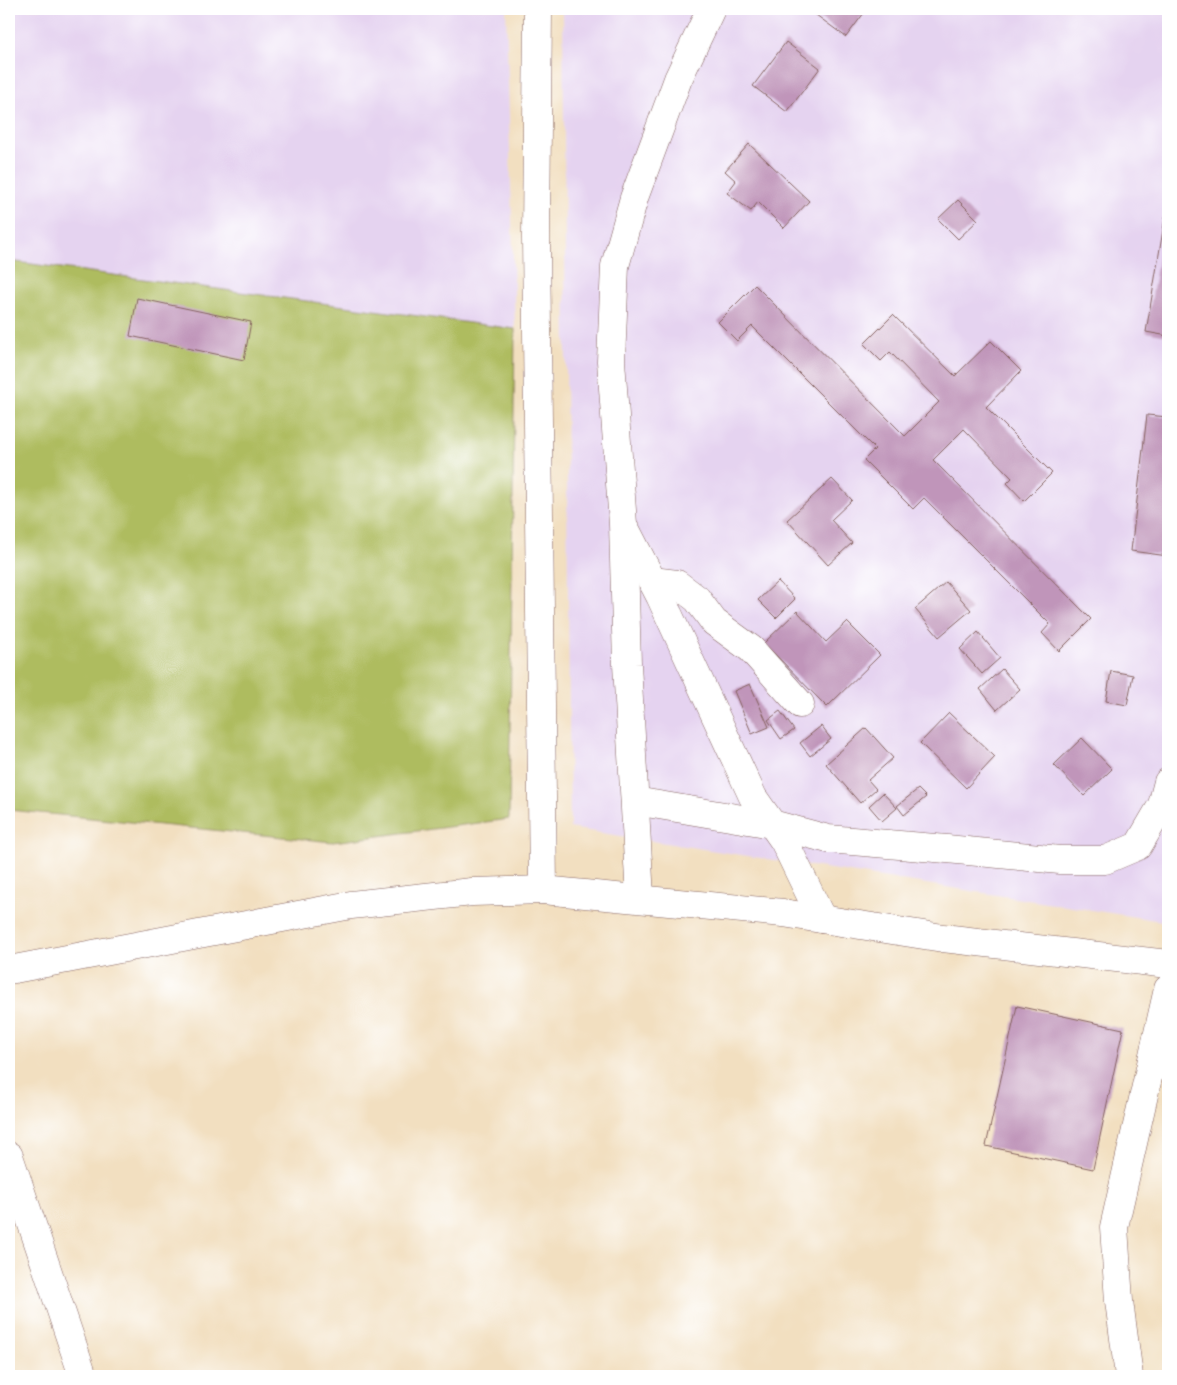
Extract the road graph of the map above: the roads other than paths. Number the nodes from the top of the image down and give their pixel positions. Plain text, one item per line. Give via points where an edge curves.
1 (538, 9) edge
2 (711, 9) edge
3 (623, 524) junction
4 (652, 581) junction
5 (800, 704) dead end
6 (1168, 782) edge
7 (635, 801) junction
8 (772, 824) junction
9 (543, 890) junction
10 (640, 898) junction
11 (822, 919) junction
12 (1168, 964) edge
13 (9, 970) edge
14 (1168, 989) edge
15 (9, 1156) edge
16 (83, 1376) edge
17 (1129, 1376) edge

1 - 9 street via 536,237
2 - 3 street via 678,79 634,198 615,266 612,361
3 - 4 street
3 - 7 street
4 - 5 street via 677,584 697,599 714,622 751,649
4 - 8 street via 753,797
6 - 8 street via 1162,805 1138,846 1105,860 1060,860 828,839
7 - 8 street
7 - 10 street
8 - 11 street via 784,841
9 - 10 street
9 - 13 street via 472,892 351,905
10 - 11 street
11 - 12 street via 943,938
14 - 17 street via 1114,1227
15 - 16 street

